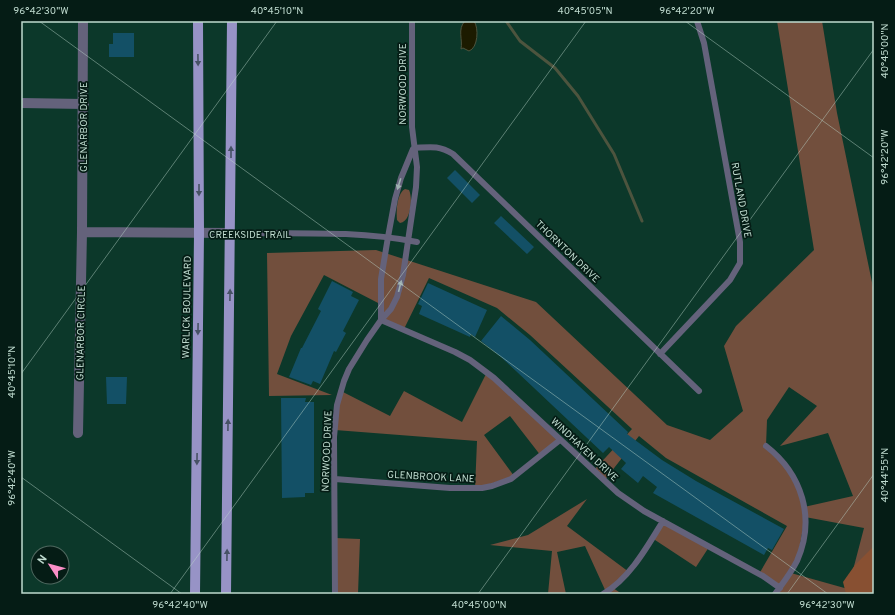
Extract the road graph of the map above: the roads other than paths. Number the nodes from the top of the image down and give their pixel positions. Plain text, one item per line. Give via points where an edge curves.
1 (83, 21) edge
2 (198, 21) edge
3 (232, 21) edge
4 (412, 21) edge
5 (697, 21) edge
6 (21, 103) edge
7 (84, 104) junction
8 (414, 148) junction
9 (82, 232) junction
10 (230, 233) junction
11 (199, 234) junction
12 (388, 237) junction
13 (408, 240) junction
14 (416, 242) dead end
15 (381, 320) junction
16 (660, 354) junction
17 (699, 391) dead end
18 (78, 433) dead end
19 (560, 440) junction
20 (766, 446) dead end
21 (335, 479) junction
22 (662, 521) junction
23 (780, 588) junction
24 (195, 594) edge
25 (226, 594) edge
26 (336, 594) edge
27 (603, 594) edge
28 (775, 594) edge

1 - 7 street, GLENARBOR DRIVE
2 -> 11 main road, WARLICK BOULEVARD
10 -> 3 main road
4 - 8 lane, NORWOOD DRIVE
5 - 16 lane, RUTLAND DRIVE via 704,43 740,242 740,263 730,280
6 - 7 street
7 - 9 street, GLENARBOR DRIVE
8 -> 12 lane, NORWOOD DRIVE via 399,185
8 - 13 lane, NORWOOD DRIVE via 417,167 416,187
8 - 16 lane, THORNTON DRIVE via 438,147 454,154
9 - 11 street, CREEKSIDE TRAIL
9 - 18 street, GLENARBOR CIRCLE
10 - 11 street, CREEKSIDE TRAIL
10 - 12 lane, CREEKSIDE TRAIL via 349,234
25 -> 10 main road
11 -> 24 main road, WARLICK BOULEVARD
12 - 13 lane, CREEKSIDE TRAIL
12 - 15 lane, NORWOOD DRIVE via 381,277
13 - 14 lane, CREEKSIDE TRAIL
15 -> 13 lane, NORWOOD DRIVE via 398,297
15 - 19 lane, WINDHAVEN DRIVE via 470,360 494,378
15 - 21 lane, NORWOOD DRIVE via 349,369 340,394 335,420
16 - 17 lane, THORNTON DRIVE
19 - 21 lane, GLENBROOK LANE via 511,479 482,488
19 - 22 lane, WINDHAVEN DRIVE via 618,493
20 - 23 lane via 783,461 791,473 802,497 804,510 805,534 802,548
21 - 26 lane, NORWOOD DRIVE
22 - 23 lane, WINDHAVEN DRIVE via 763,576
22 - 27 lane via 629,572
23 - 28 lane

